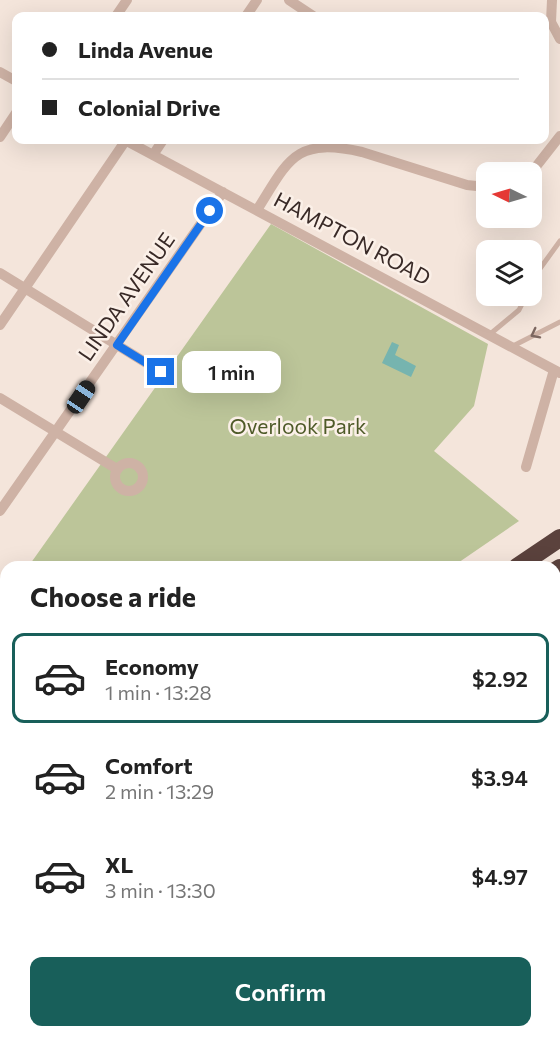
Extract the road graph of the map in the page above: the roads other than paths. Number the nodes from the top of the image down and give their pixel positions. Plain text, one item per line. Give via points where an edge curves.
1 (289, 0) edge
2 (552, 0) edge
3 (307, 12) edge
4 (560, 39) edge
5 (12, 119) edge
6 (0, 137) edge
7 (557, 139) edge
8 (123, 144) edge
9 (134, 144) edge
10 (160, 144) edge
11 (153, 154) junction
12 (539, 162) edge
13 (476, 186) edge
14 (223, 192) junction
15 (257, 210) junction
16 (560, 241) edge
17 (542, 266) edge
18 (0, 273) edge
19 (26, 288) junction
20 (521, 306) edge
21 (560, 322) edge
22 (0, 325) edge
23 (489, 335) junction
24 (117, 345) junction
25 (511, 346) junction
26 (557, 371) edge
27 (161, 372) dead end
28 (0, 398) edge
29 (57, 432) junction
30 (526, 467) dead end
31 (117, 469) dead end
32 (0, 511) edge
33 (560, 538) edge
34 (526, 561) edge

1 - 3 street
2 - 4 street via 551,22
5 - 6 street
7 - 12 street
8 - 19 street
9 - 11 street, HAMPTON ROAD
10 - 11 street
11 - 14 street, HAMPTON ROAD
13 - 15 street via 362,152 324,147 293,158
14 - 15 street, HAMPTON ROAD
14 - 24 street, LINDA AVENUE
15 - 23 street, HAMPTON ROAD
16 - 17 lane
18 - 19 street
19 - 22 street
19 - 24 street
20 - 23 lane
21 -> 25 lane
23 - 25 street, HAMPTON ROAD
24 - 27 street
24 - 29 street, LINDA AVENUE
25 - 26 street, HAMPTON ROAD
26 - 30 street
28 - 29 street
29 - 31 street
29 - 32 street, LINDA AVENUE
33 - 34 highway

